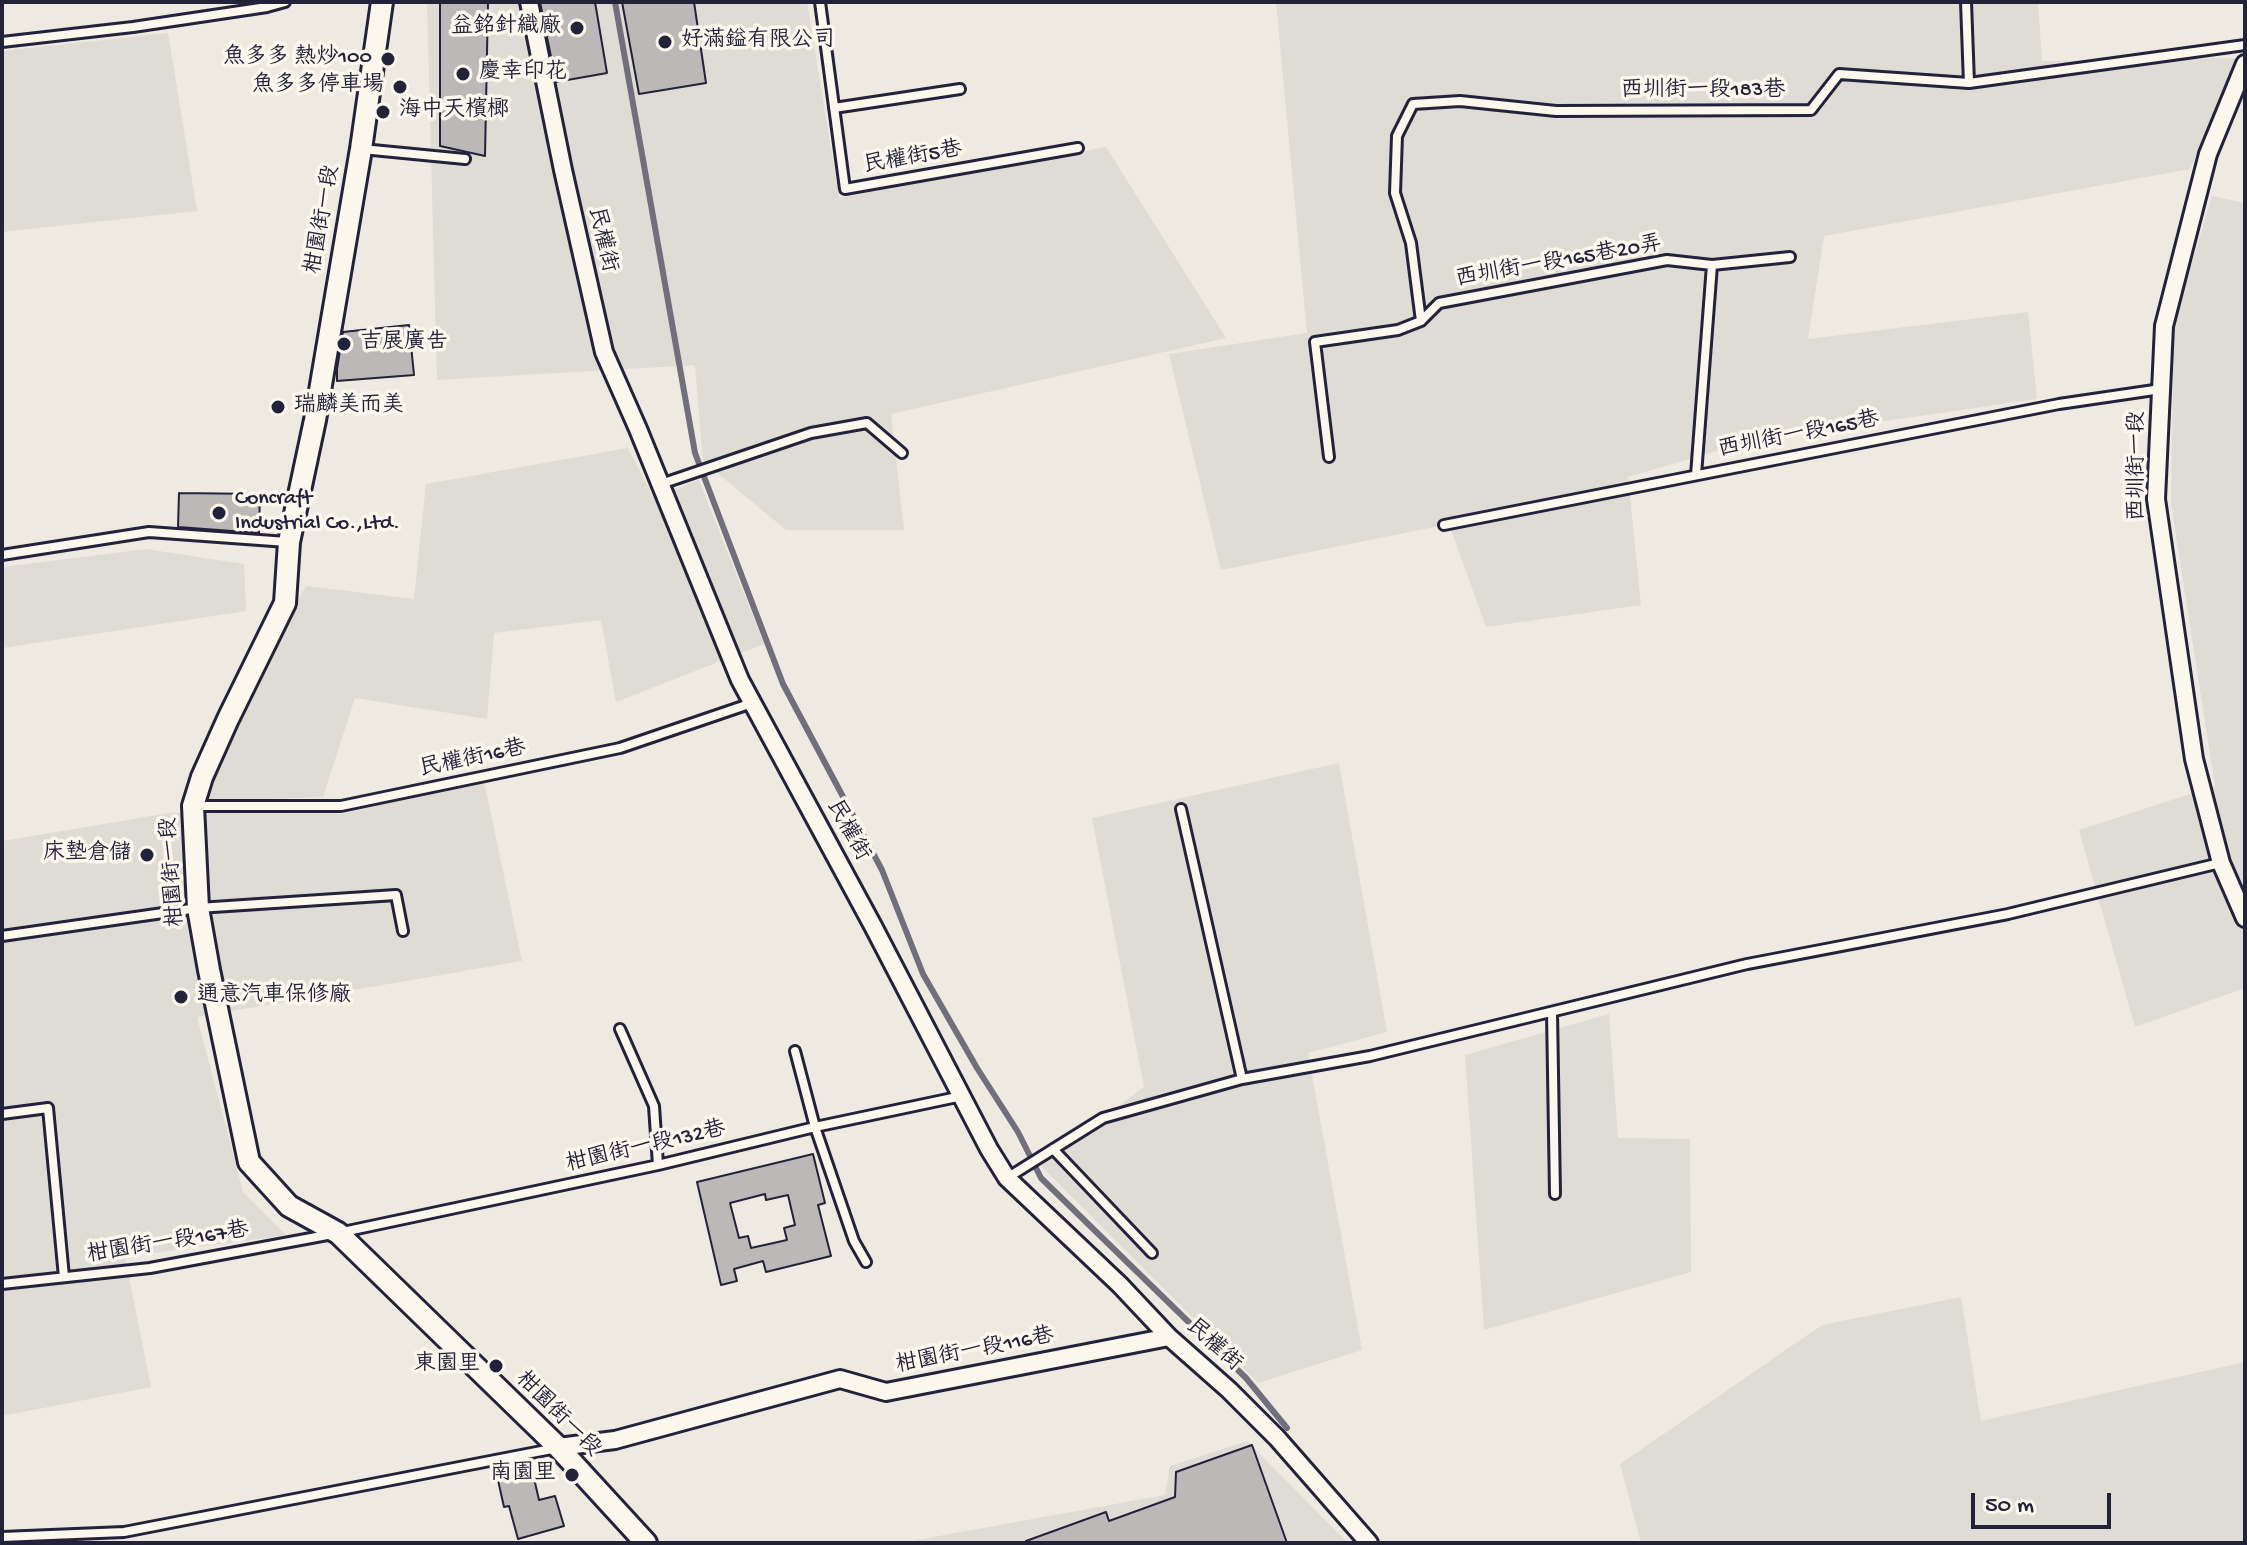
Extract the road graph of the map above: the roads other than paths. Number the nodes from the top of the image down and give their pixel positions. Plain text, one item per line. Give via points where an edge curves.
1 (285, 2) edge
2 (382, 2) edge
3 (529, 2) edge
4 (820, 2) edge
5 (1966, 2) edge
6 (2, 42) edge
7 (2245, 45) edge
8 (2245, 64) edge
9 (1969, 83) junction
10 (960, 89) dead end
11 (834, 108) junction
12 (1078, 148) dead end
13 (361, 149) junction
14 (465, 159) dead end
15 (1790, 257) dead end
16 (1712, 265) junction
17 (1421, 321) junction
18 (2161, 389) junction
19 (902, 453) dead end
20 (1329, 457) dead end
21 (1696, 475) junction
22 (661, 484) junction
23 (1444, 525) dead end
24 (289, 542) junction
25 (2, 555) edge
26 (752, 703) junction
27 (193, 806) junction
28 (1181, 809) dead end
29 (2221, 863) junction
30 (198, 908) junction
31 (2245, 918) edge
32 (403, 931) dead end
33 (2, 936) edge
34 (1552, 1012) junction
35 (620, 1029) dead end
36 (795, 1051) dead end
37 (1242, 1079) junction
38 (962, 1096) junction
39 (2, 1114) edge
40 (815, 1127) junction
41 (1053, 1149) junction
42 (658, 1165) junction
43 (1007, 1178) junction
44 (1555, 1194) dead end
45 (338, 1233) junction
46 (1152, 1253) dead end
47 (866, 1262) dead end
48 (64, 1277) junction
49 (2, 1284) edge
50 (1169, 1337) junction
51 (558, 1447) junction
52 (2, 1537) edge
53 (646, 1543) edge
54 (1369, 1543) edge

1 - 6 lane
2 - 13 street, 柑園街一段
3 - 22 street, 民權街 via 604,352
4 - 11 lane, 民權街5巷
5 - 9 lane
7 - 9 lane, 西圳街一段183巷
8 - 18 street, 西圳街一段 via 2208,154 2164,326
9 - 17 lane, 西圳街一段183巷 via 1839,74 1811,110 1556,111 1460,101 1413,104 1397,136 1395,193 1411,243
10 - 11 lane
11 - 12 lane, 民權街5巷 via 845,189
13 - 14 lane
13 - 24 street, 柑園街一段
15 - 16 lane, 西圳街一段165巷20弄
16 - 17 lane, 西圳街一段165巷20弄 via 1652,262 1439,303
16 - 21 lane
17 - 20 lane, 西圳街一段165巷20弄 via 1398,330 1315,342
18 - 21 lane, 西圳街一段165巷
18 - 29 street, 西圳街一段 via 2156,499 2194,759
19 - 22 lane via 867,423 811,433
21 - 23 lane, 西圳街一段165巷
22 - 26 street, 民權街
24 - 25 lane via 149,532
24 - 27 street, 柑園街一段 via 285,603 228,719
26 - 27 lane, 民權街16巷 via 620,748 341,806
26 - 38 street, 民權街
27 - 30 street, 柑園街一段
28 - 37 lane
29 - 31 street, 西圳街一段
29 - 34 lane via 2008,914 1747,964
30 - 32 lane via 396,895
30 - 33 lane
30 - 45 street, 柑園街一段 via 249,1162 289,1206
34 - 37 lane via 1370,1056
34 - 44 lane
35 - 42 lane via 654,1106
36 - 40 lane
37 - 41 lane via 1103,1118
38 - 40 lane, 柑園街一段132巷
38 - 43 street, 民權街
39 - 48 lane via 48,1108
40 - 42 lane, 柑園街一段132巷
40 - 47 lane
41 - 43 lane
41 - 46 lane
42 - 45 lane, 柑園街一段132巷
43 - 50 street, 民權街
45 - 48 lane, 柑園街一段167巷 via 150,1268
45 - 51 street, 柑園街一段
48 - 49 lane, 柑園街一段167巷
50 - 51 street, 柑園街一段116巷 via 886,1392 840,1379 615,1440
50 - 54 street, 民權街 via 1277,1438
51 - 52 lane via 124,1532
51 - 53 street, 柑園街一段

